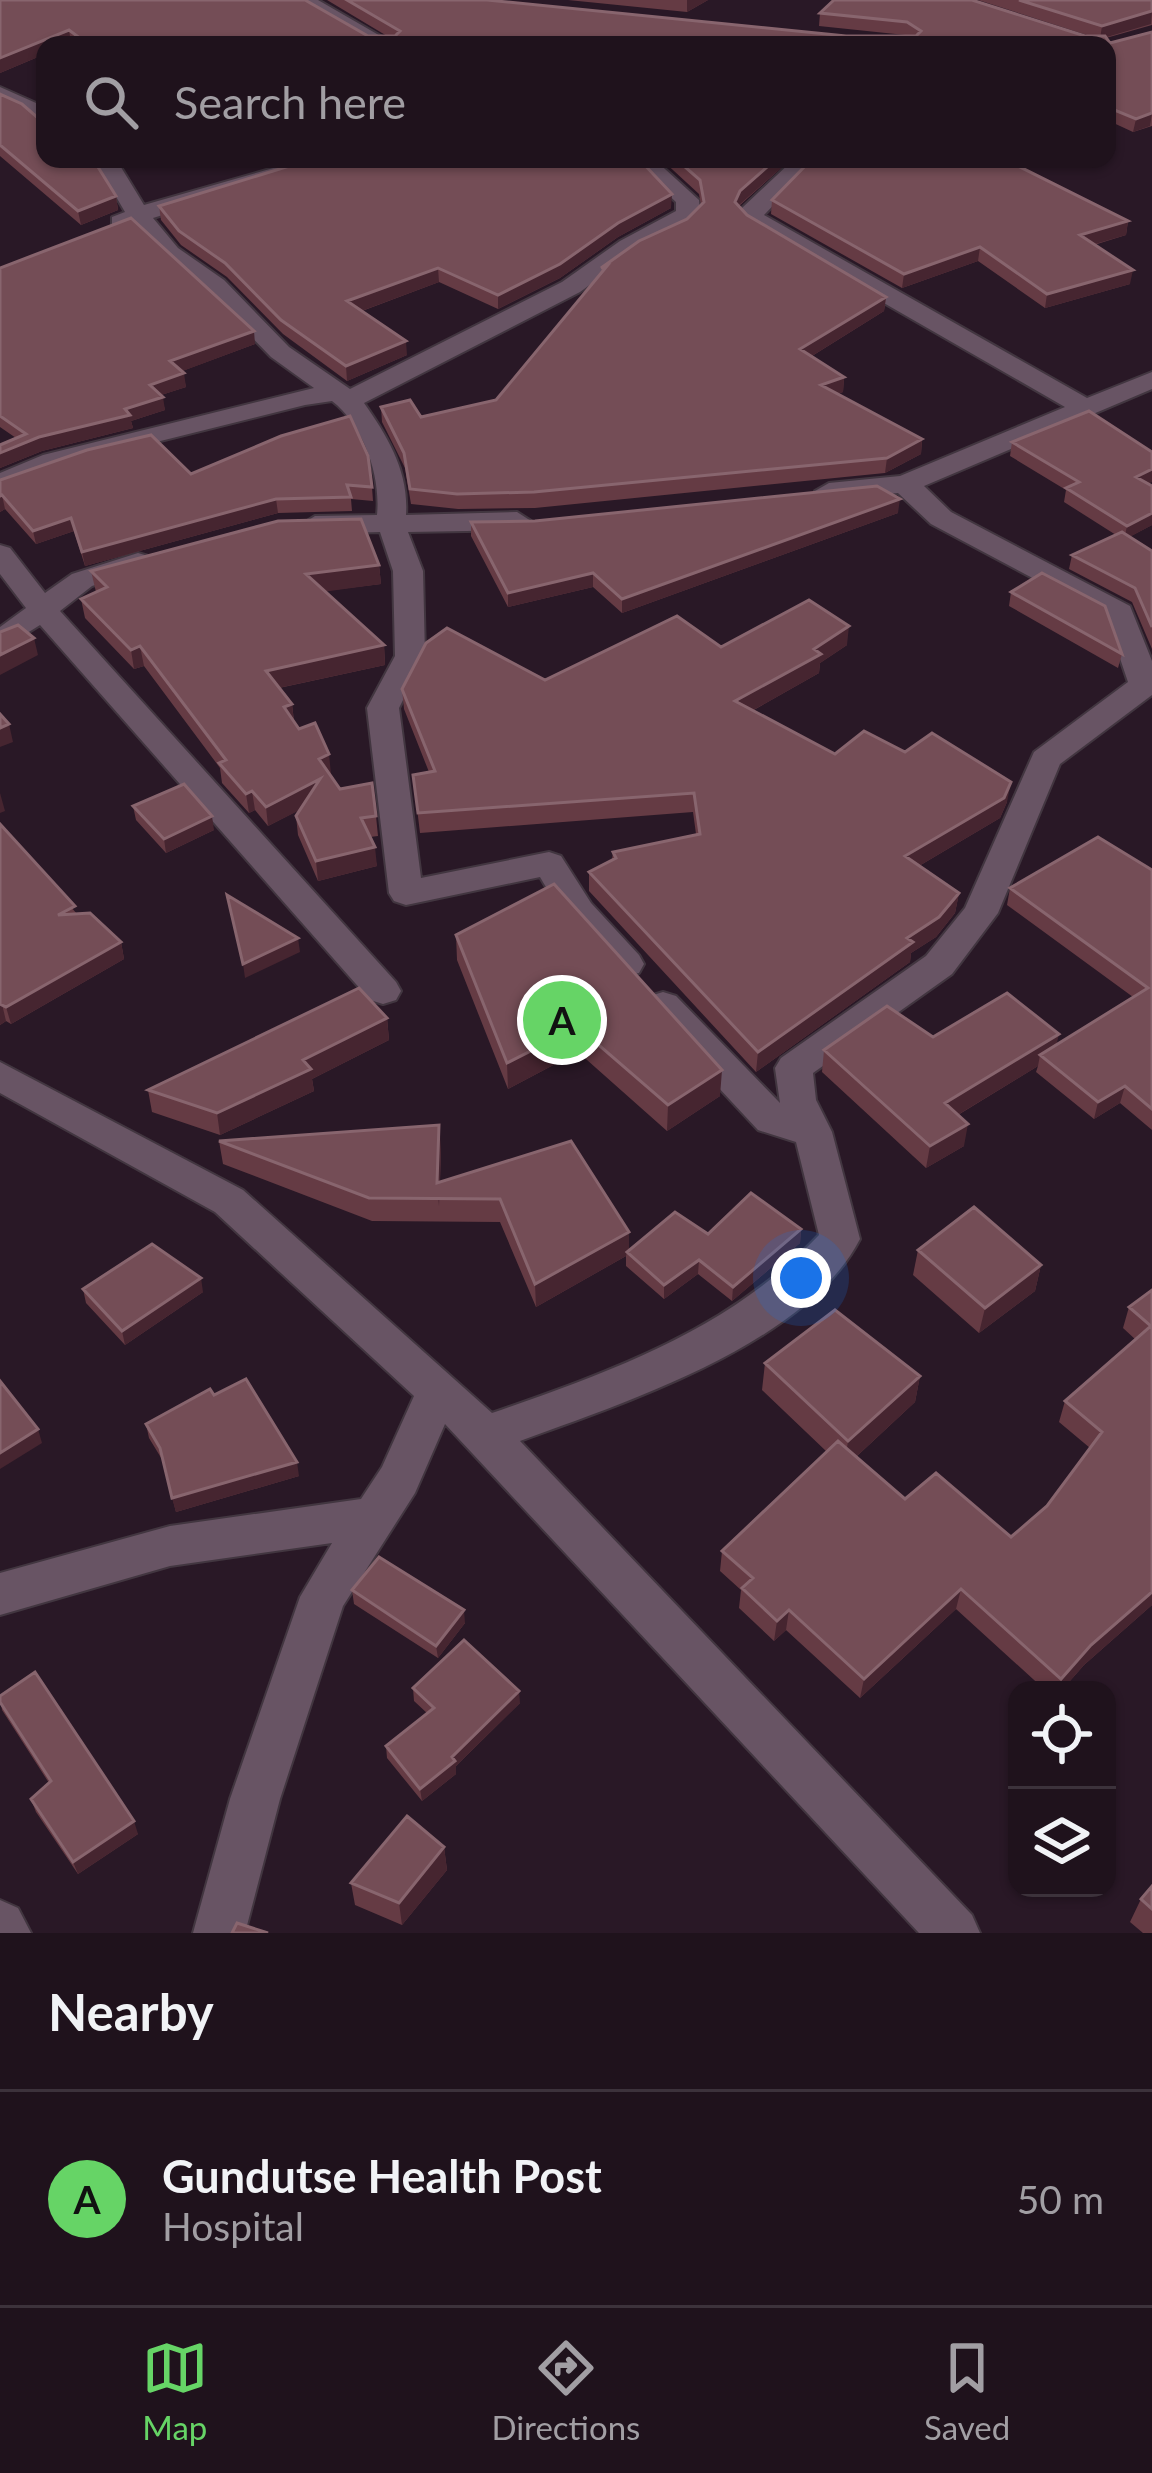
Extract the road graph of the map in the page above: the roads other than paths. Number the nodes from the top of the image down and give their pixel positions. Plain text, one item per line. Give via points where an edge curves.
1 (303, 0) edge
2 (369, 36) edge
3 (0, 93) edge
4 (36, 111) edge
5 (110, 168) edge
6 (297, 168) edge
7 (651, 168) edge
8 (798, 168) edge
9 (139, 215) junction
10 (99, 231) edge
11 (1152, 380) edge
12 (343, 396) junction
13 (1085, 408) junction
14 (0, 484) edge
15 (905, 484) junction
16 (793, 495) edge
17 (556, 519) edge
18 (391, 524) junction
19 (279, 526) edge
20 (0, 554) edge
21 (157, 557) edge
22 (42, 610) junction
23 (1119, 612) junction
24 (1152, 632) edge
25 (0, 640) edge
26 (1148, 692) edge
27 (383, 991) dead end
28 (0, 1076) edge
29 (813, 1132) junction
30 (437, 1392) junction
31 (485, 1434) junction
32 (374, 1517) junction
33 (0, 1594) edge
34 (219, 1933) edge
35 (954, 1933) edge

1 - 2 street
3 - 4 street
5 - 9 street
6 - 9 street
7 - 12 street via 687,200 688,213 675,224 571,286
8 - 13 street via 756,204 756,220
9 - 10 street
9 - 12 street via 169,253 215,285 280,352
11 - 13 street
12 - 14 street via 304,396 55,457
12 - 18 street via 372,434 394,487
13 - 15 street
15 - 16 street
15 - 23 street via 940,518
17 - 18 street
18 - 19 street
18 - 29 street via 408,571 410,656 383,708 406,893 549,864 579,911 772,1120
20 - 22 street
21 - 22 street via 82,580
22 - 25 street
22 - 27 street
23 - 24 street
23 - 26 street
26 - 29 street via 1046,759 980,913 939,965 794,1068 797,1100
28 - 30 street via 229,1202
29 - 31 street via 840,1239 813,1273 738,1330 632,1383
30 - 31 street
30 - 32 street
31 - 35 street
32 - 33 street via 170,1546
32 - 34 street via 323,1597

